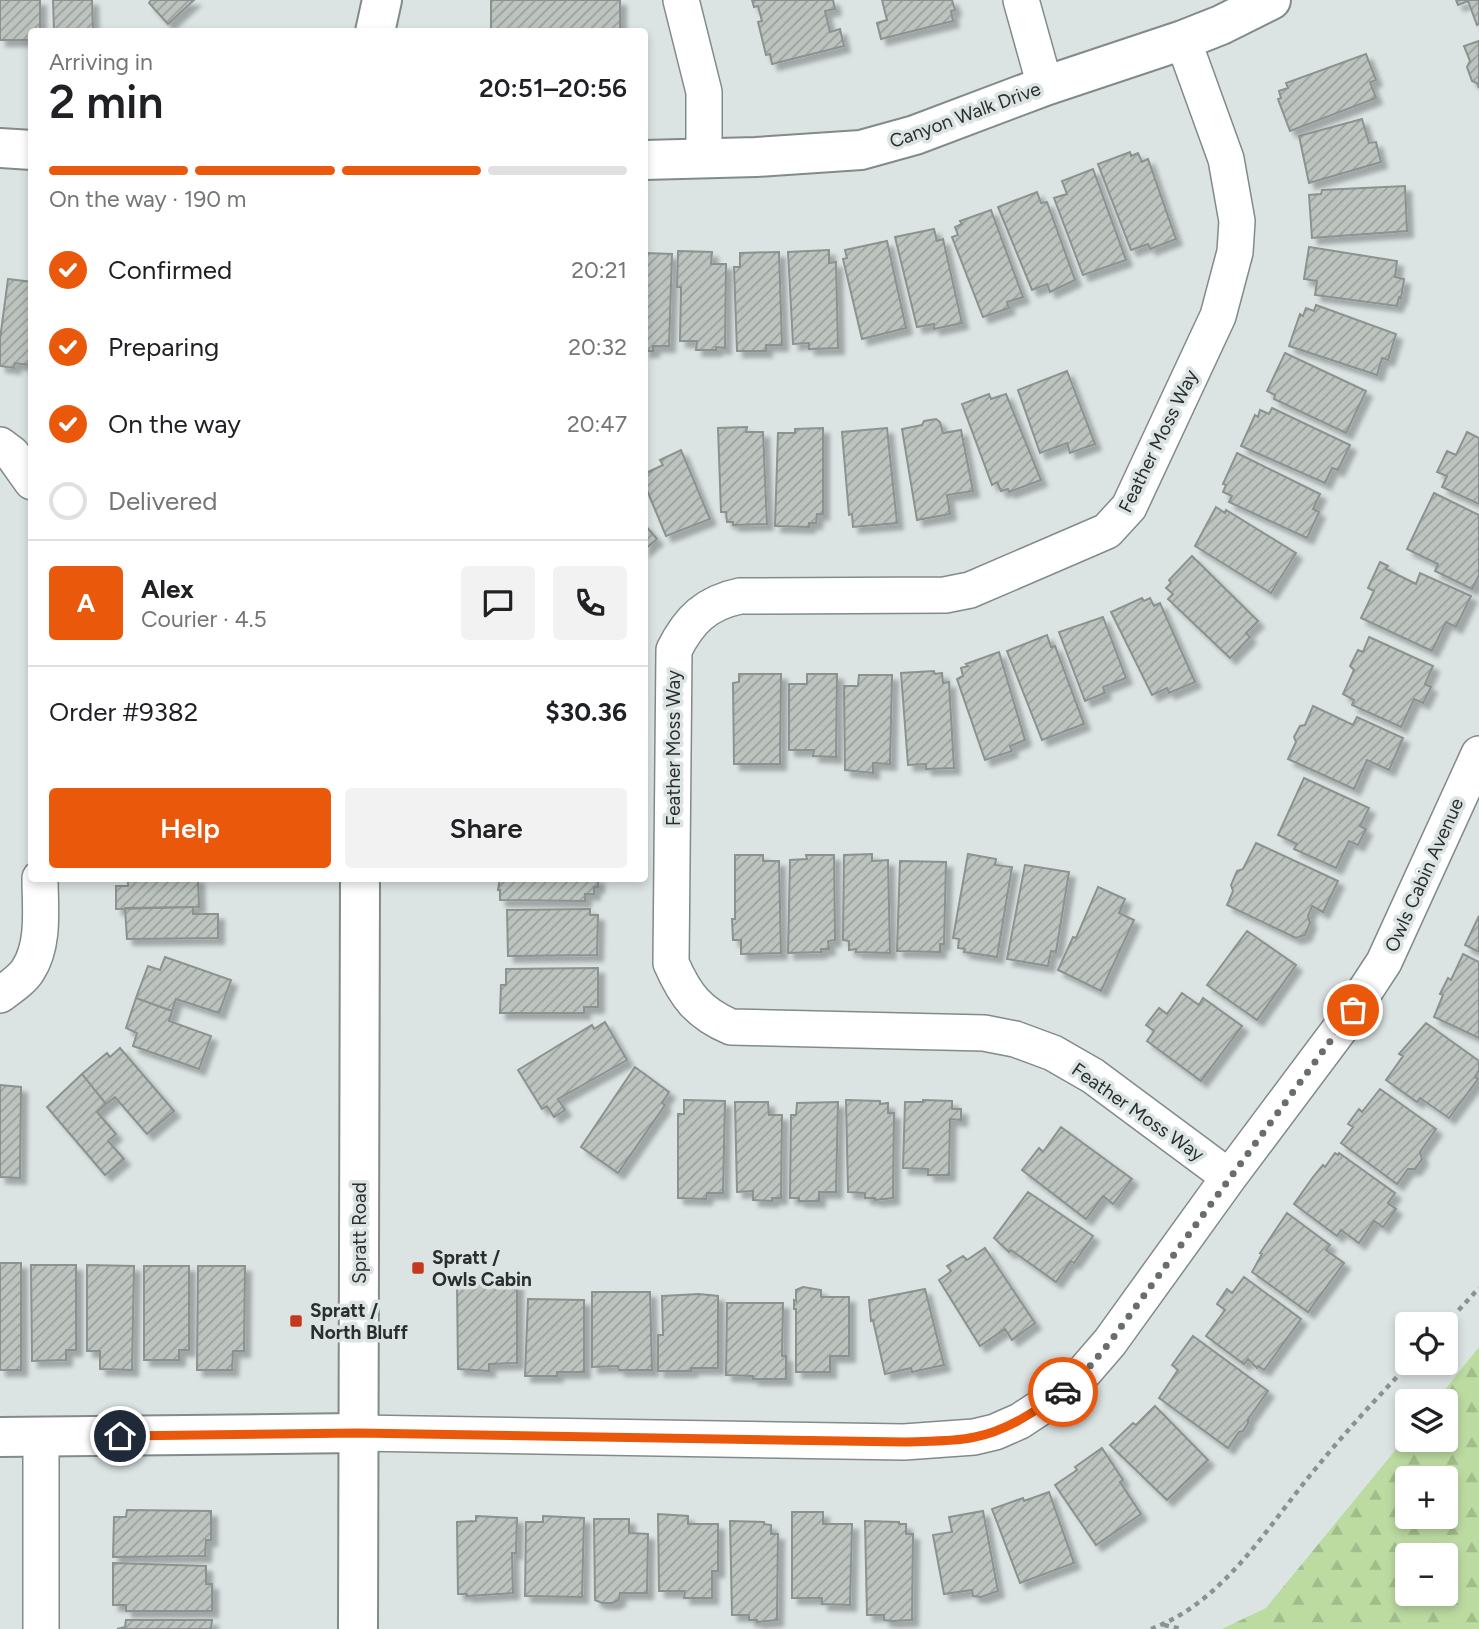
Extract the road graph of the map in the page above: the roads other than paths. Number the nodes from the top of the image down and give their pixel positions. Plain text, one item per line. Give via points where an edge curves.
1 (382, 0) edge
2 (681, 0) edge
3 (1021, 0) edge
4 (1271, 0) edge
5 (376, 28) edge
6 (1182, 40) junction
7 (1045, 86) junction
8 (0, 148) edge
9 (28, 150) edge
10 (704, 159) junction
11 (648, 160) edge
12 (0, 445) edge
13 (28, 476) edge
14 (1479, 754) edge
15 (40, 882) edge
16 (360, 882) edge
17 (0, 995) edge
18 (1229, 1177) junction
19 (358, 1433) junction
20 (0, 1437) edge
21 (41, 1437) junction
22 (41, 1629) edge
23 (358, 1629) edge

1 - 5 street
2 - 10 street via 704,92
3 - 7 street
4 - 6 street, Canyon Walk Drive
6 - 7 street, Canyon Walk Drive
6 - 18 street, Feather Moss Way via 1226,159 1237,221 1235,252 1217,316 1129,507 1107,531 970,590 945,595 740,596 722,600 686,627 674,650 671,963 694,1003 731,1027 984,1033 1015,1038 1093,1076
7 - 10 street, Canyon Walk Drive via 915,135 861,150
8 - 9 street
10 - 11 street, Canyon Walk Drive
12 - 13 street
14 - 18 street, Owls Cabin Avenue via 1384,962
15 - 17 street via 37,953 28,971
16 - 19 street, Spratt Road
18 - 19 street, Owls Cabin Avenue via 1086,1371 1064,1392 995,1432 904,1442
19 - 21 street
19 - 23 street, Spratt Road
20 - 21 street
21 - 22 street

